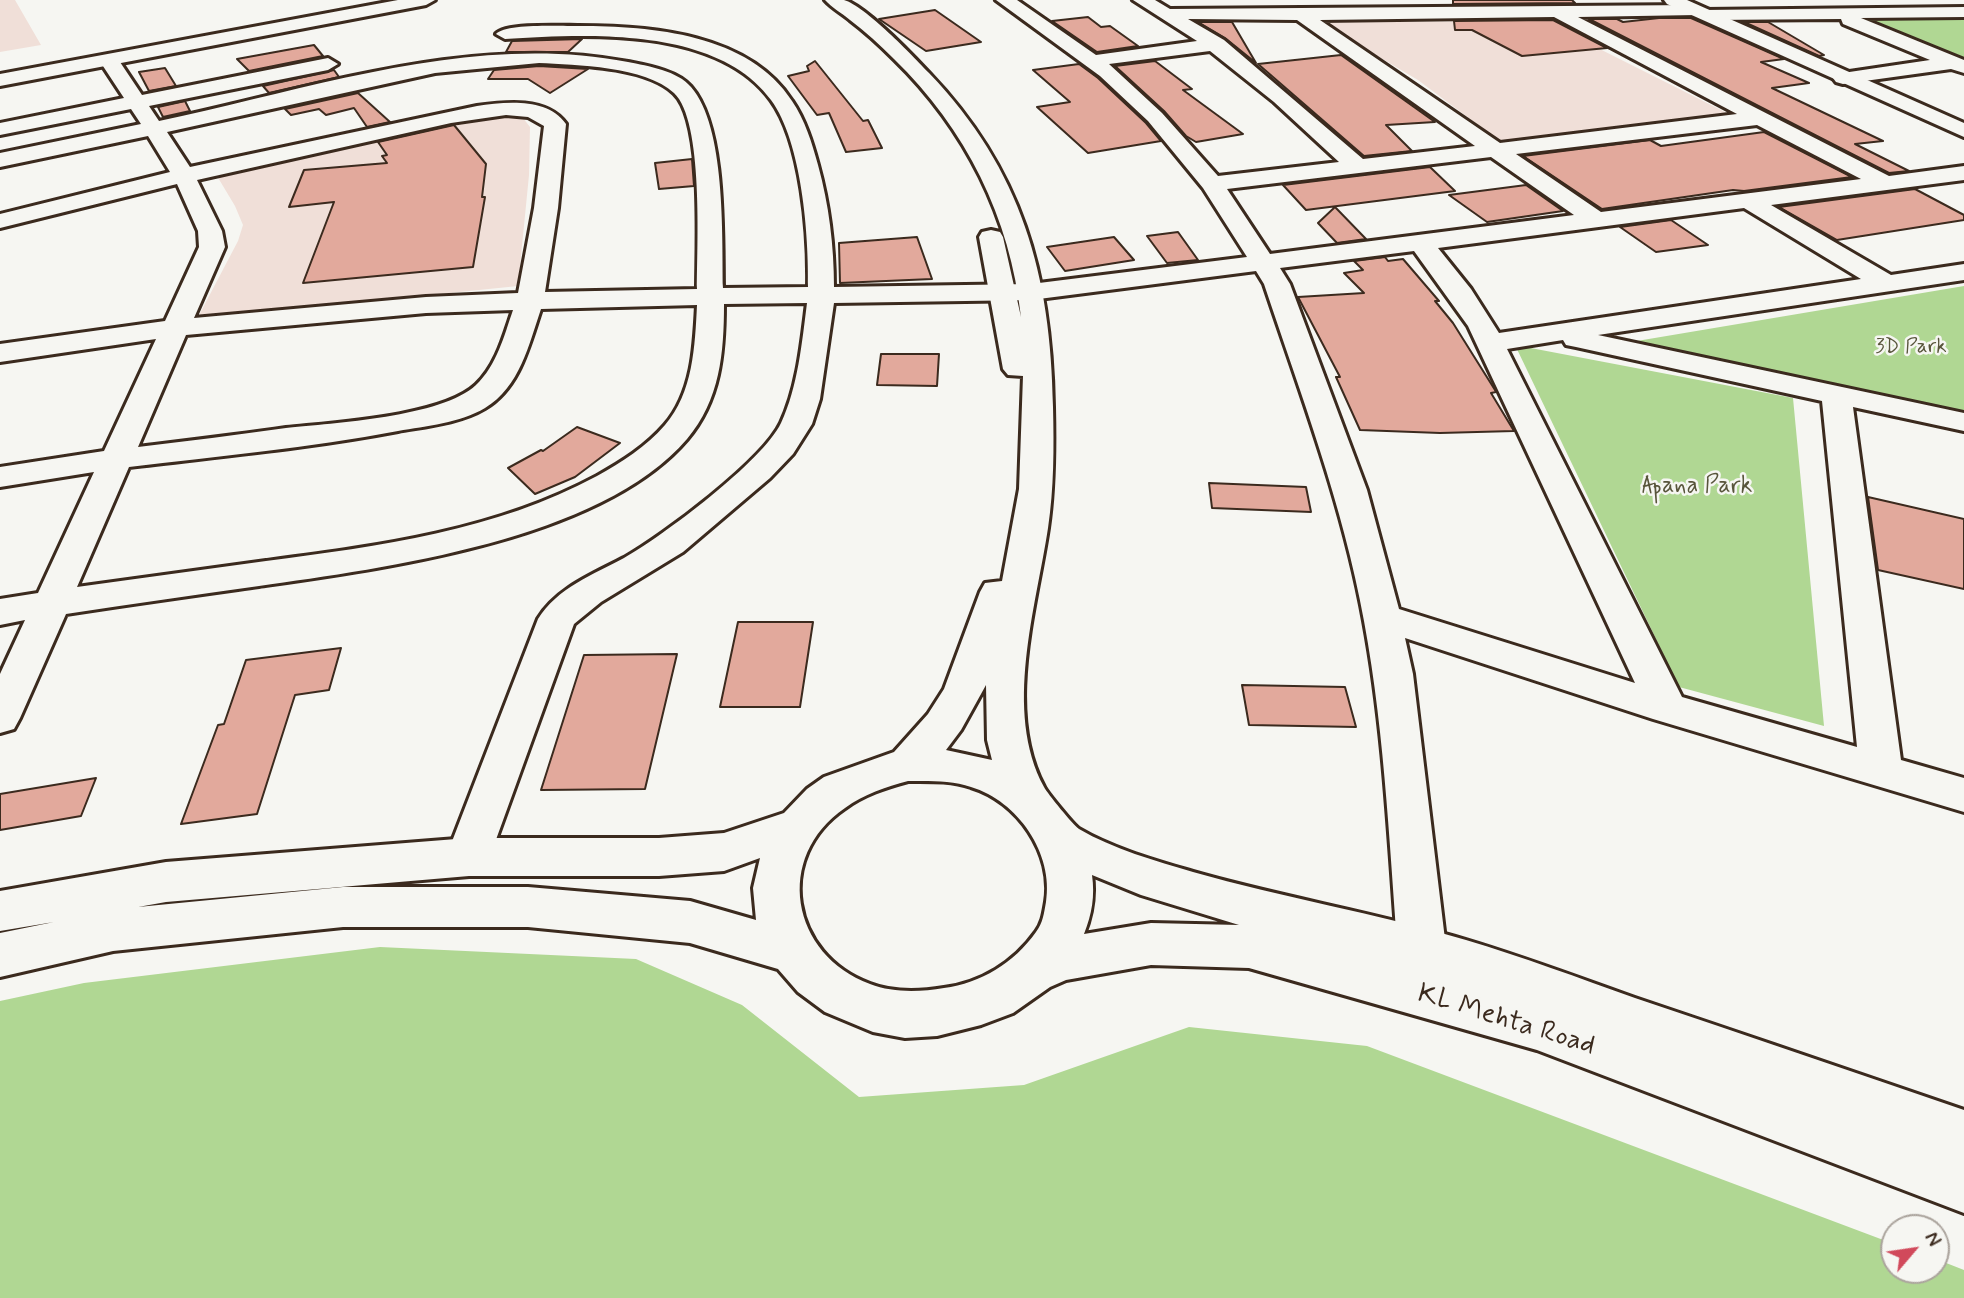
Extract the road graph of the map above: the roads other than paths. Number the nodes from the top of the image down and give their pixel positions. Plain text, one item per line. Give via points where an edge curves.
1 (397, 0) edge
2 (426, 0) edge
3 (813, 0) edge
4 (834, 0) edge
5 (1005, 0) edge
6 (1142, 0) edge
7 (1401, 0) edge
8 (1673, 0) edge
9 (1889, 0) edge
10 (1556, 12) junction
11 (1910, 12) junction
12 (1964, 12) edge
13 (1701, 13) junction
14 (1834, 13) junction
15 (1168, 14) junction
16 (1414, 14) junction
17 (1301, 15) junction
18 (488, 36) dead end
19 (1217, 44) junction
20 (109, 60) junction
21 (349, 60) dead end
22 (1093, 61) junction
23 (1958, 65) edge
24 (0, 73) edge
25 (1843, 78) junction
26 (0, 80) edge
27 (135, 102) junction
28 (1759, 118) junction
29 (152, 128) junction
30 (0, 129) edge
31 (1964, 131) edge
32 (1494, 149) junction
33 (0, 160) edge
34 (1357, 166) junction
35 (1964, 173) edge
36 (182, 176) junction
37 (1886, 183) junction
38 (1212, 184) junction
39 (1750, 202) junction
40 (0, 221) edge
41 (1598, 221) junction
42 (1421, 243) junction
43 (1264, 264) junction
44 (1964, 272) edge
45 (1887, 284) junction
46 (1016, 293) junction
47 (710, 296) junction
48 (821, 296) junction
49 (530, 301) junction
50 (176, 328) junction
51 (1552, 334) junction
52 (1490, 343) junction
53 (0, 353) edge
54 (1836, 395) junction
55 (1964, 422) edge
56 (118, 459) junction
57 (0, 477) edge
58 (51, 603) junction
59 (0, 612) edge
60 (1382, 617) junction
61 (1667, 708) junction
62 (0, 718) edge
63 (908, 765) junction
64 (1881, 771) junction
65 (1964, 795) edge
66 (1025, 796) junction
67 (797, 827) junction
68 (1061, 841) junction
69 (469, 857) junction
70 (0, 911) edge
71 (792, 951) junction
72 (0, 955) edge
73 (1033, 971) junction
74 (1424, 973) junction
75 (1964, 1137) edge
76 (1964, 1185) edge

1 - 24 street
2 - 20 street
3 - 46 street via 897,72 942,128 979,196 996,253
4 - 46 street via 910,65 966,133 992,176 1012,226
5 - 22 street
6 - 15 street
7 - 16 street
8 - 13 street
9 - 11 street
10 - 13 street
10 - 16 street
10 - 28 street
11 - 12 street
11 - 14 street
13 - 14 street
13 - 25 street
14 - 23 street
15 - 17 street
15 - 19 street
16 - 17 street
17 - 32 street
18 - 48 street via 556,31 658,38 733,58 754,72 778,95 795,131 818,226
19 - 22 street
19 - 34 street
20 - 26 street
20 - 27 street
21 - 27 street
22 - 38 street via 1154,117
23 - 25 street
25 - 31 street
27 - 29 street
27 - 30 street
28 - 32 street
28 - 37 street
29 - 33 street
29 - 36 street
29 - 47 street via 494,60 590,60 656,75 685,92 696,112 710,220
32 - 34 street
32 - 41 street
34 - 38 street
35 - 37 street
36 - 40 street
36 - 49 street via 451,117 505,110 536,112 555,124 555,136
36 - 50 street via 213,240
37 - 39 street
38 - 43 street
39 - 41 street
39 - 45 street
41 - 42 street
42 - 43 street
42 - 52 street via 1462,295
43 - 46 street
43 - 60 street via 1281,295 1350,490
44 - 45 street
45 - 51 street
46 - 48 street
46 - 63 street via 1020,406 1013,516 1002,575 984,641 958,701
46 - 66 street via 1038,386 1035,498 1009,653 1006,704 1009,742
47 - 48 street
47 - 49 street
47 - 58 street via 704,385 688,416 646,460 564,504 463,540 386,556
48 - 69 street via 808,396 781,449 671,545 566,608 557,620
49 - 50 street via 346,310
49 - 56 street via 502,375 464,405 365,428
50 - 53 street
50 - 56 street
51 - 52 street
51 - 54 street
52 - 61 street
54 - 55 street
54 - 64 street
56 - 57 street
56 - 58 street
58 - 59 street
58 - 62 street
60 - 61 street
60 - 74 street via 1393,674
61 - 64 street
63 - 66 street via 950,765 990,776
63 - 67 street via 846,786 827,797
64 - 65 street
66 - 68 street
67 - 69 street via 724,852 659,857
67 - 71 street via 782,856 775,888 778,920
68 - 73 street via 1070,874 1069,908 1062,930
68 - 74 street, KL Mehta Road via 1141,876 1249,908
69 - 70 street via 166,882
71 - 72 street via 677,921 528,907 343,907 113,930
71 - 73 street via 819,983 858,1004 904,1016 951,1013 996,997
73 - 74 street, KL Mehta Road via 1063,960 1151,944 1249,947
74 - 75 street, KL Mehta Road via 1464,961
74 - 76 street, KL Mehta Road via 1537,1026

